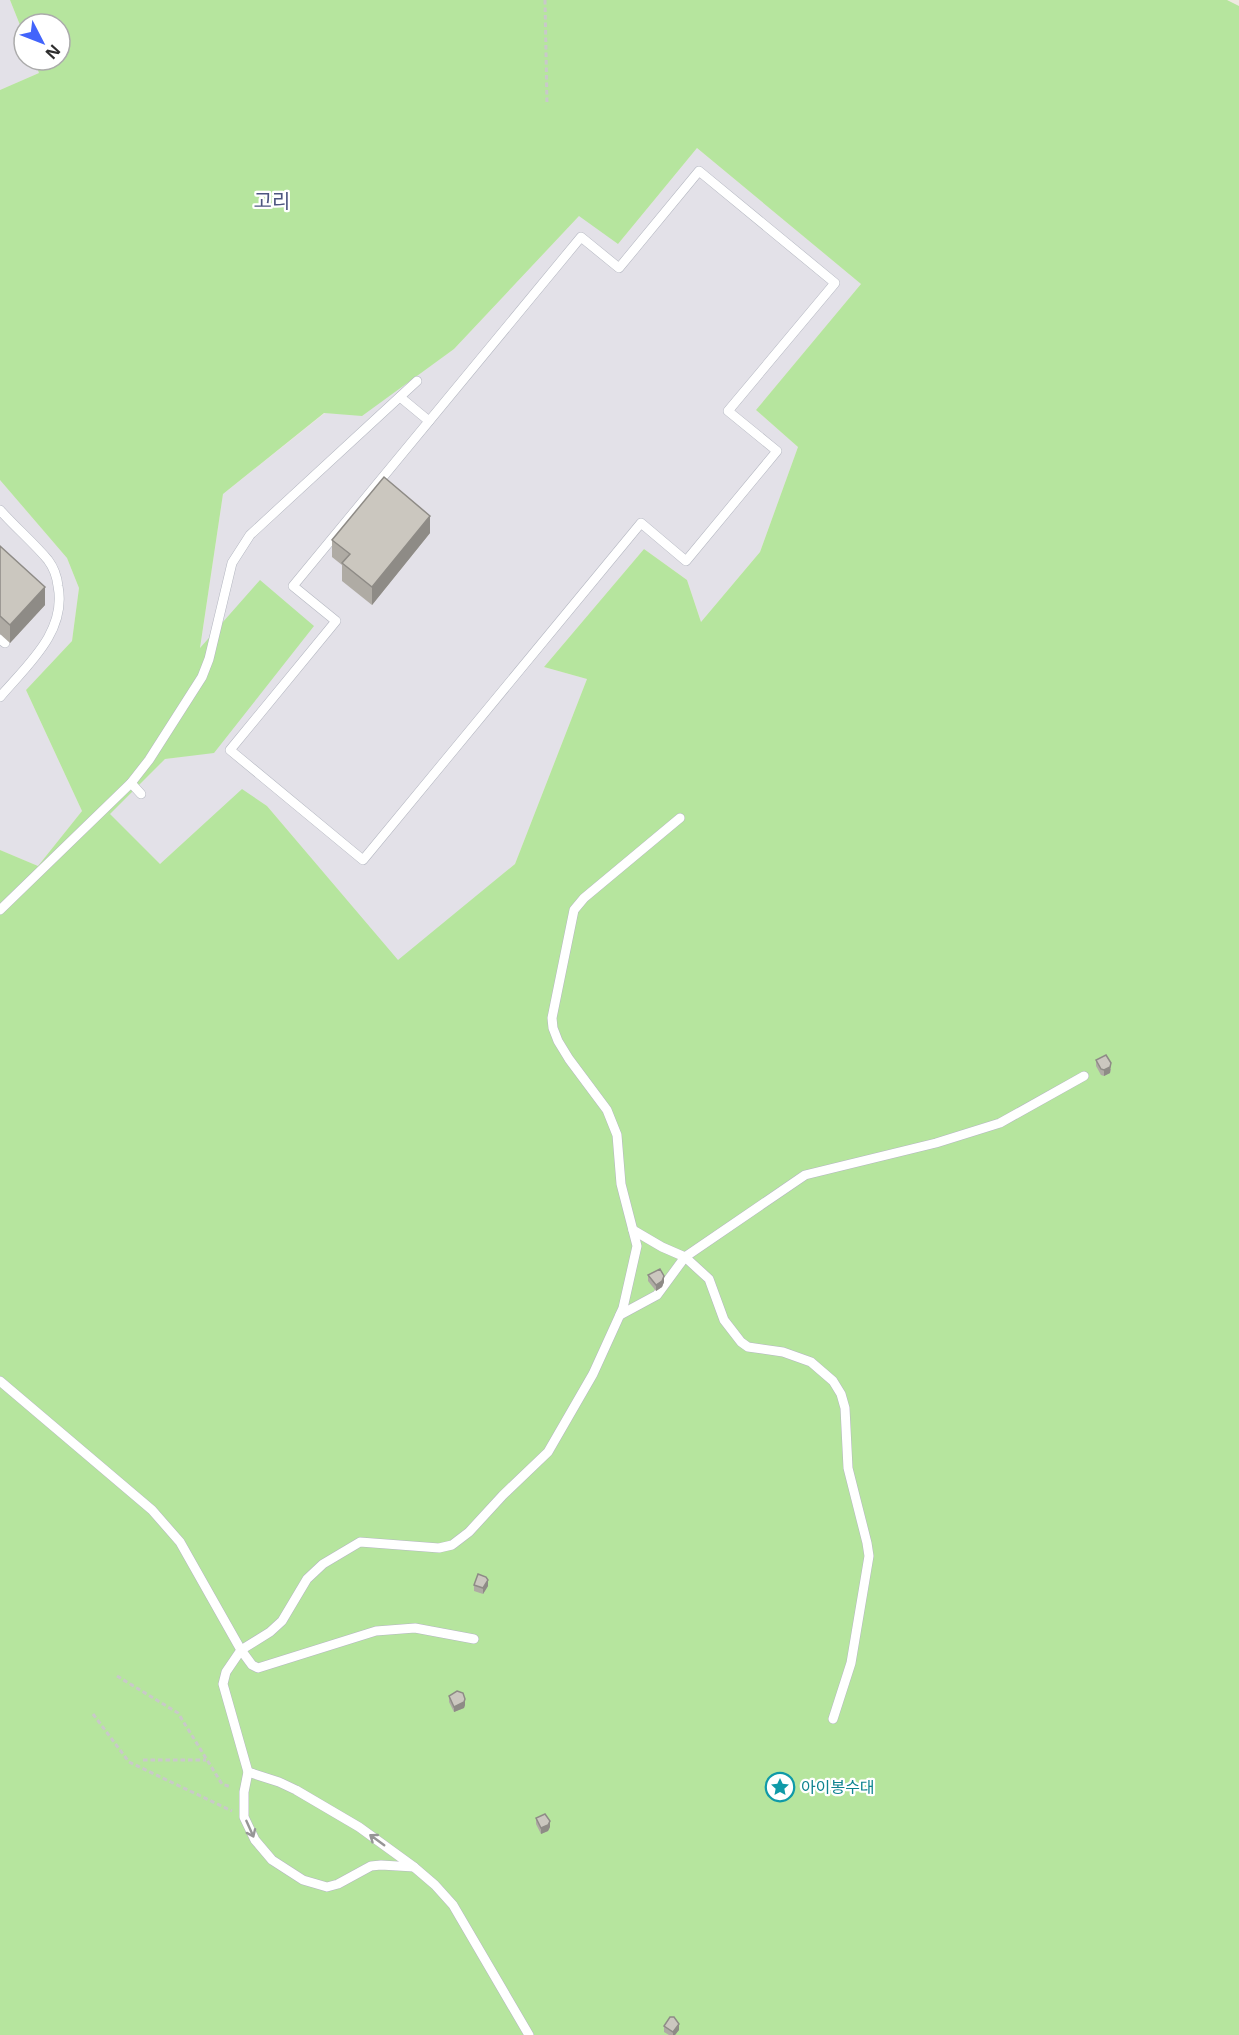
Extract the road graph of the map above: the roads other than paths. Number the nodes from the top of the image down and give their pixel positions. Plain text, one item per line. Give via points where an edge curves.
1 (417, 381) dead end
2 (400, 397) junction
3 (429, 422) junction
4 (0, 510) edge
5 (0, 697) edge
6 (131, 783) junction
7 (141, 794) dead end
8 (680, 818) dead end
9 (0, 910) edge
10 (1084, 1076) dead end
11 (633, 1230) junction
12 (689, 1259) junction
13 (620, 1315) junction
14 (0, 1381) edge
15 (474, 1639) dead end
16 (241, 1650) junction
17 (833, 1719) dead end
18 (248, 1772) junction
19 (414, 1867) junction
20 (529, 2035) edge

1 - 2 lane
2 - 3 lane
2 - 6 lane via 245,541 232,563 202,677
3 - 3 lane via 581,237 619,268 699,171 835,283 728,411 777,451 686,561 641,524 363,860 230,750 336,621 293,586
4 - 5 lane via 50,562 61,597 53,632
6 - 7 lane
6 - 9 lane
8 - 11 lane via 574,910 552,1018 558,1041 606,1110 617,1135 621,1184
10 - 12 lane via 1000,1123 805,1175
11 - 12 lane
11 - 13 lane via 637,1246
12 - 13 lane via 657,1295
12 - 17 lane via 710,1280 724,1320 741,1342 811,1362 833,1380 841,1394 848,1468 869,1556 851,1663
13 - 16 lane via 593,1374 548,1452 469,1532 452,1545 439,1548 360,1542 323,1564 307,1579 282,1621
14 - 16 lane via 152,1510 180,1542
15 - 16 lane via 415,1628 376,1631 258,1668
16 - 18 lane via 223,1683
19 -> 18 lane via 359,1827 296,1790
18 -> 19 lane via 244,1817 255,1840 272,1860 303,1880 327,1887 371,1866
19 - 20 lane via 453,1905

